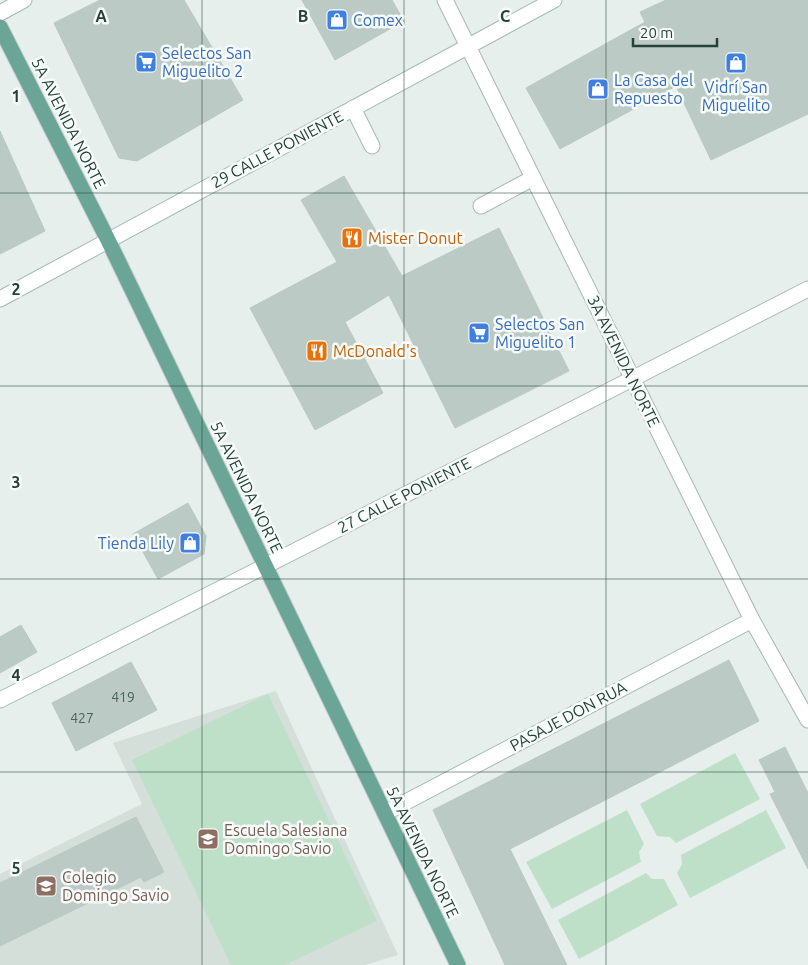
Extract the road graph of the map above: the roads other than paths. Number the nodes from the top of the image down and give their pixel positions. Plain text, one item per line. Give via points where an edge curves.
1 (24, 0) edge
2 (445, 0) edge
3 (554, 0) edge
4 (0, 13) edge
5 (0, 27) edge
6 (468, 46) junction
7 (353, 108) junction
8 (372, 146) dead end
9 (533, 178) junction
10 (481, 206) dead end
11 (108, 240) junction
12 (808, 289) edge
13 (0, 299) edge
14 (632, 378) junction
15 (266, 566) junction
16 (752, 620) junction
17 (0, 700) edge
18 (808, 720) edge
19 (385, 813) junction
20 (458, 965) edge

1 - 4 street
2 - 6 street, 3A AVENIDA NORTE
3 - 6 street, 29 CALLE PONIENTE
5 - 11 main road, 5A AVENIDA NORTE
6 - 7 street, 29 CALLE PONIENTE
6 - 9 street, 3A AVENIDA NORTE
7 - 8 street
7 - 11 street, 29 CALLE PONIENTE
9 - 10 street
9 - 14 street, 3A AVENIDA NORTE
11 - 13 street, 29 CALLE PONIENTE
11 - 15 main road, 5A AVENIDA NORTE
12 - 14 street, 27 CALLE PONIENTE
14 - 15 street, 27 CALLE PONIENTE
14 - 16 street, 3A AVENIDA NORTE
15 - 17 street, 27 CALLE PONIENTE
15 - 19 main road, 5A AVENIDA NORTE
16 - 18 street, 3A AVENIDA NORTE
16 - 19 street, PASAJE DON RUA
19 - 20 main road, 5A AVENIDA NORTE

